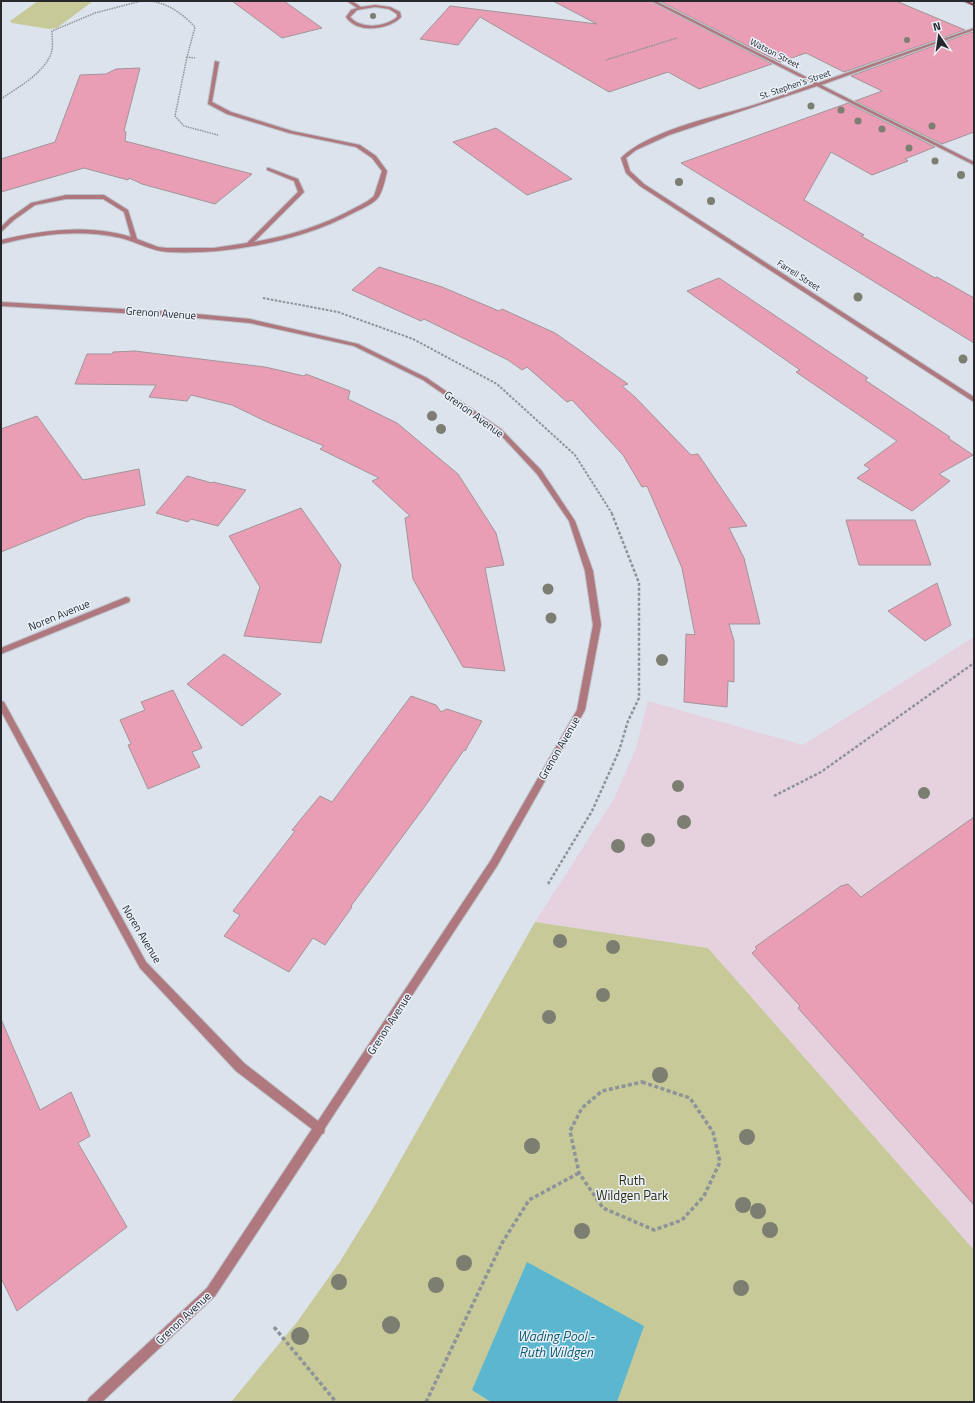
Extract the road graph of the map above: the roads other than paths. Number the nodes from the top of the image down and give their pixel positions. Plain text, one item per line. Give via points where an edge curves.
1 (349, 1) edge
2 (653, 1) edge
3 (965, 1) edge
4 (974, 5) edge
5 (360, 8) junction
6 (974, 30) edge
7 (217, 62) road end
8 (819, 84) junction
9 (623, 158) joint
10 (974, 164) edge
11 (269, 169) dead end
12 (1, 230) edge
13 (134, 240) junction
14 (1, 242) edge
15 (249, 244) junction
16 (1, 304) edge
17 (974, 400) edge
18 (126, 600) dead end
19 (1, 651) edge
20 (1, 704) edge
21 (320, 1129) junction
22 (93, 1402) edge

1 - 5 street
2 - 8 street, Watson Street
3 - 4 main road
5 - 5 street via 348,17 360,25 385,25 399,17 399,13 390,8
6 - 8 street, St. Stephen's Street
7 - 15 street via 210,103 291,132 358,146 374,157 385,171 375,198 343,218 314,229
8 - 9 street, St. Stephen's Street via 660,137 631,151
8 - 10 street, Watson Street
9 - 17 street, Farrell Street via 628,172 642,185
11 - 15 street via 296,180 301,192
12 - 13 street via 33,204 66,197 104,197 126,211
13 - 14 street via 99,232 69,230 27,235
13 - 15 street via 166,250 208,250
16 - 21 street, Grenon Avenue via 250,320 356,345 425,379 499,430 539,472 572,521 589,571 597,625 581,710 494,863
18 - 19 street, Noren Avenue
20 - 21 street, Noren Avenue via 143,965 240,1067
21 - 22 street, Grenon Avenue via 211,1292

